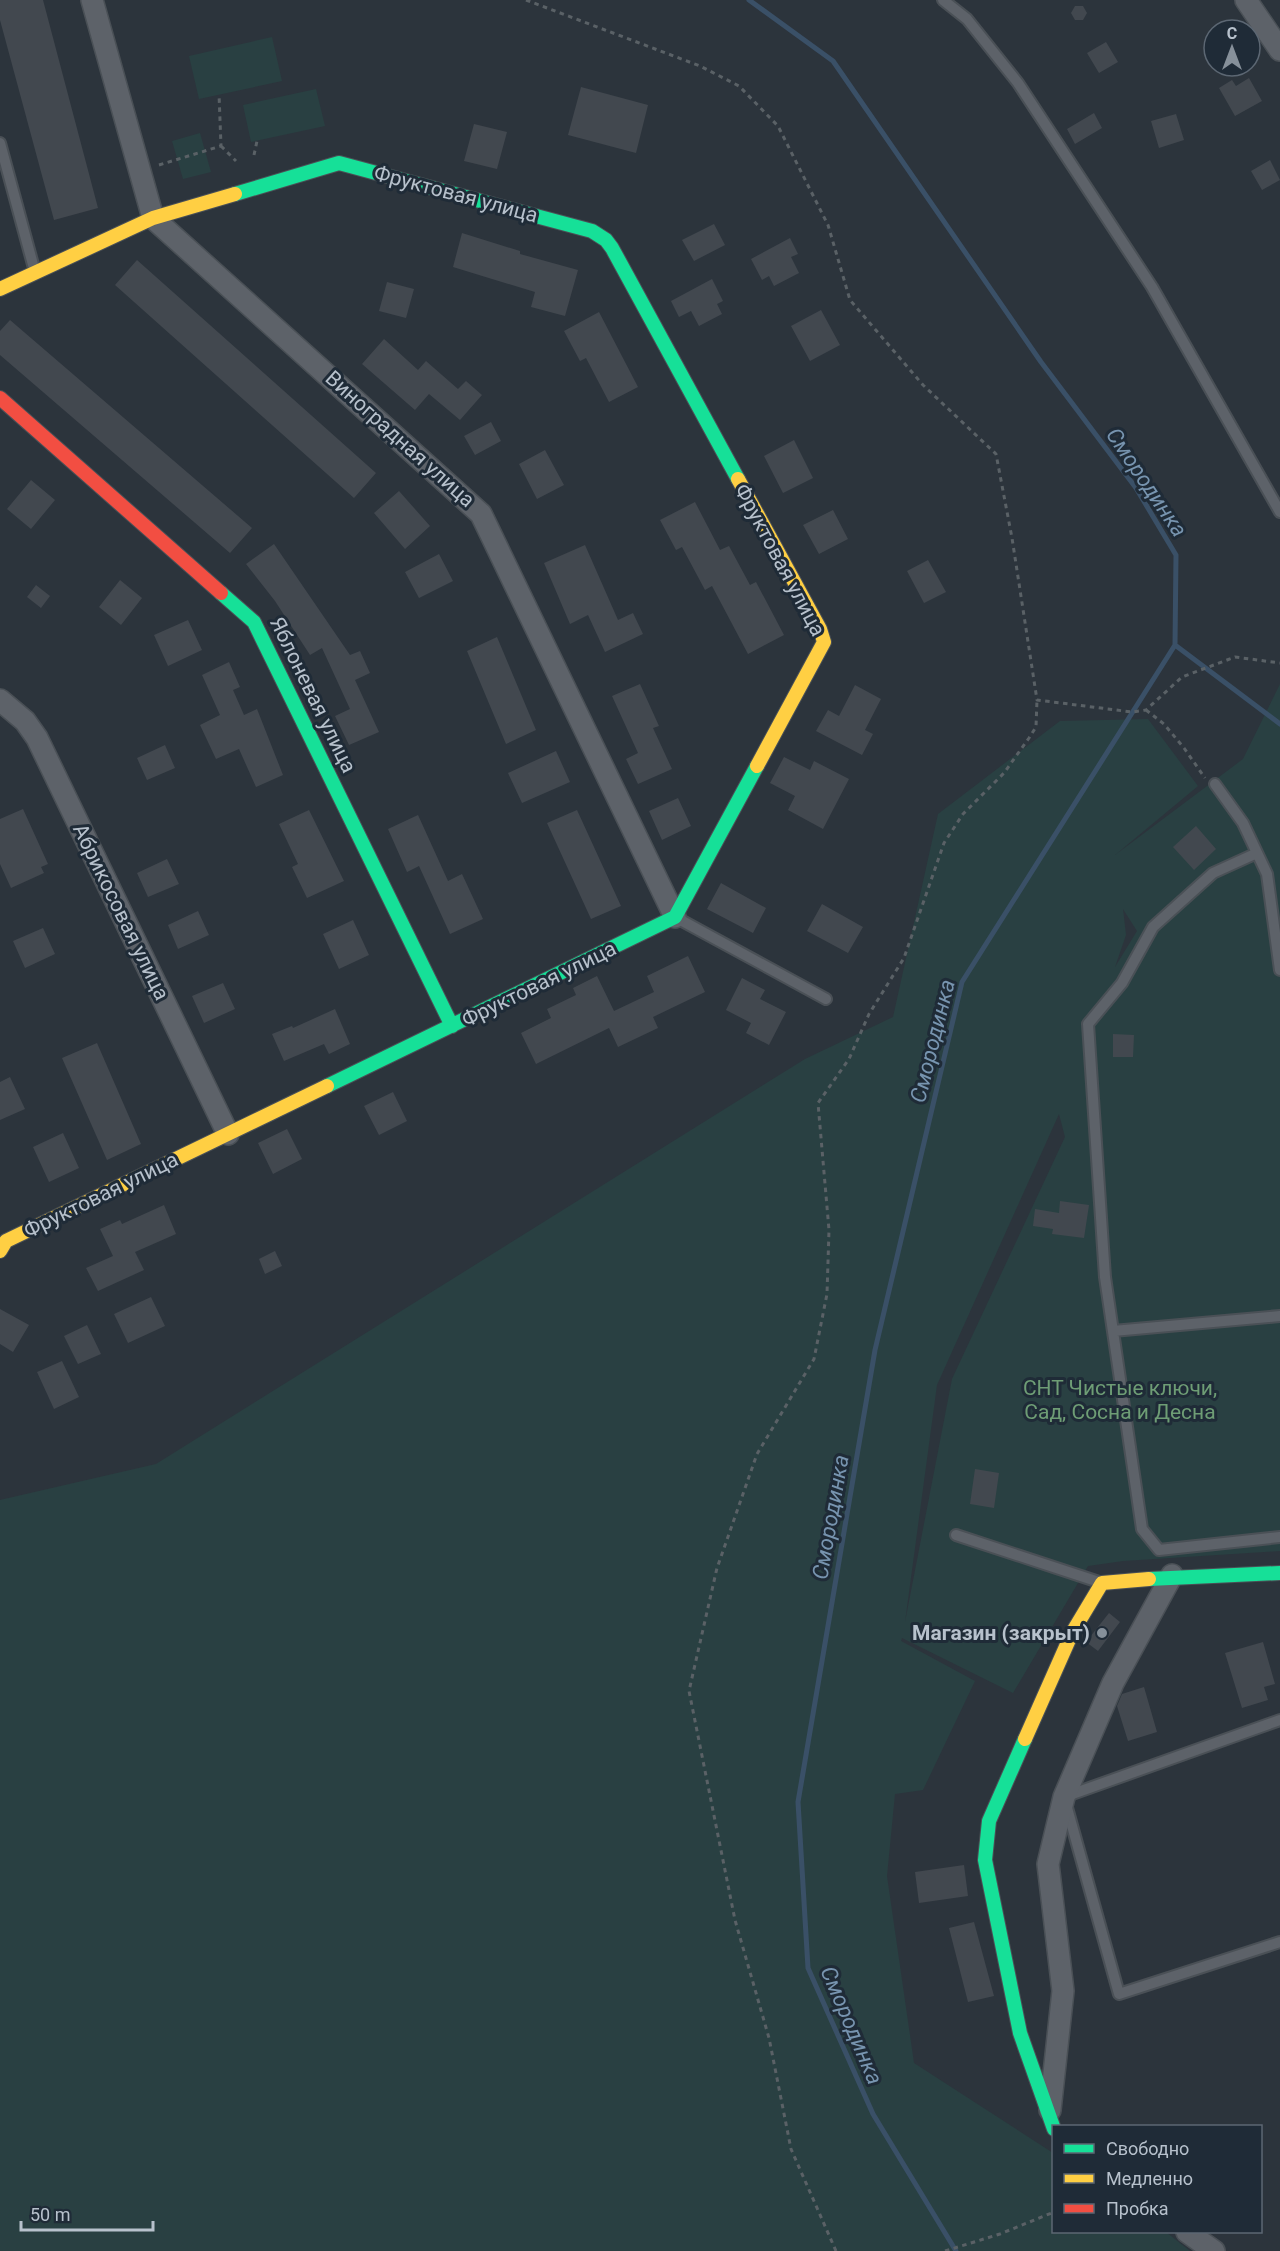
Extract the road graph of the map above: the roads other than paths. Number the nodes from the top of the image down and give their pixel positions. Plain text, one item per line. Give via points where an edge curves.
1 (92, 0) edge
2 (943, 0) edge
3 (1246, 0) edge
4 (1280, 50) edge
5 (0, 143) edge
6 (153, 218) junction
7 (35, 272) junction
8 (0, 289) edge
9 (0, 398) edge
10 (1280, 512) edge
11 (0, 700) edge
12 (1215, 784) road end
13 (1257, 853) junction
14 (675, 917) junction
15 (1280, 970) edge
16 (826, 999) dead end
17 (452, 1026) junction
18 (228, 1134) junction
19 (2, 1240) edge
20 (1280, 1316) edge
21 (1113, 1331) junction
22 (956, 1535) dead end
23 (1280, 1537) edge
24 (1280, 1574) edge
25 (1172, 1575) junction
26 (1102, 1583) junction
27 (1280, 1720) edge
28 (1064, 1797) junction
29 (1280, 1942) edge
30 (1051, 2122) edge
31 (1188, 2233) edge
32 (1214, 2251) edge

1 - 6 street
2 - 10 lane via 967,20 1018,83 1152,287
3 - 4 street
5 - 7 lane
6 - 7 street, Фруктовая улица
6 - 14 street, Виноградная улица via 481,514
6 - 14 street, Фруктовая улица via 339,163 592,231 606,240 824,642
7 - 8 street, Фруктовая улица
9 - 17 street, Яблоневая улица via 254,622
11 - 18 street, Абрикосовая улица via 26,721 37,738
12 - 13 lane via 1243,823
13 - 15 lane via 1268,874
13 - 21 lane via 1213,873 1153,927 1122,983 1088,1024 1105,1277
14 - 16 lane
14 - 17 street, Фруктовая улица
17 - 18 street, Фруктовая улица
18 - 19 street, Фруктовая улица
20 - 21 lane
21 - 23 lane via 1142,1528 1153,1543 1159,1550
22 - 26 lane
24 - 25 street
25 - 26 street
25 - 28 street via 1113,1683
26 - 30 street via 1072,1633 989,1821 985,1860 1020,2033
27 - 28 lane
28 - 29 lane via 1119,1994
28 - 30 street via 1048,1864 1063,1991
31 - 32 street

